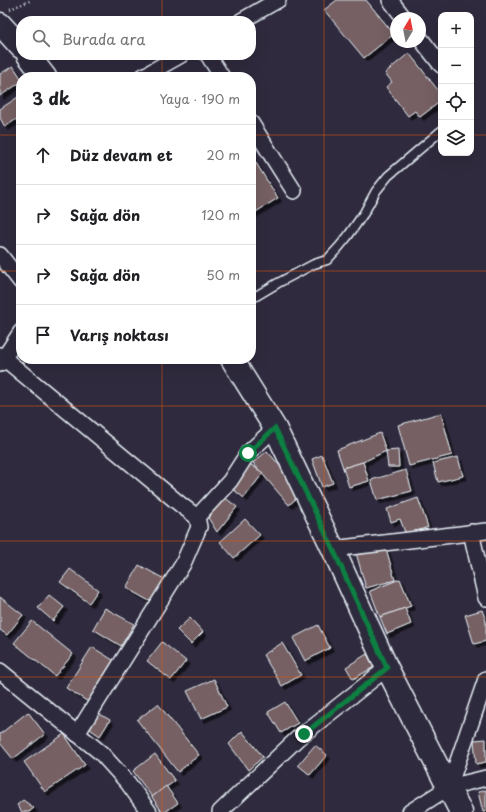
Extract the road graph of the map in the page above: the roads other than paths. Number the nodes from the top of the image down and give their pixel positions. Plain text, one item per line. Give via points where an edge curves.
1 (278, 0) edge
2 (390, 0) edge
3 (399, 12) edge
4 (250, 16) edge
5 (3, 17) edge
6 (16, 39) edge
7 (426, 46) edge
8 (32, 60) edge
9 (172, 60) edge
10 (211, 60) edge
11 (438, 61) edge
12 (41, 72) edge
13 (151, 72) edge
14 (219, 72) edge
15 (256, 131) edge
16 (438, 134) edge
17 (294, 192) dead end
18 (0, 255) edge
19 (16, 276) edge
20 (256, 296) edge
21 (16, 339) edge
22 (1, 359) edge
23 (235, 364) edge
24 (275, 428) junction
25 (197, 517) junction
26 (479, 531) edge
27 (333, 549) junction
28 (486, 598) edge
29 (387, 668) junction
30 (0, 671) edge
31 (486, 679) edge
32 (77, 734) junction
33 (486, 778) edge
34 (449, 787) junction
35 (149, 812) edge
36 (220, 812) edge
37 (410, 812) edge
38 (461, 812) edge

1 - 4 street
2 - 3 street
5 - 6 street
7 - 11 street
8 - 12 street
9 - 13 street
10 - 14 street
15 - 17 street
16 - 20 lane via 388,176 348,236 327,260 314,264
18 - 19 street
21 - 22 street
22 - 25 street
23 - 24 street
24 - 25 street via 248,453 230,481
24 - 27 street
25 - 32 street via 199,527 183,564
26 - 27 street
26 - 28 street
27 - 29 street
29 - 34 street
29 - 36 street via 298,738
30 - 32 street
31 - 34 street
32 - 35 street via 105,758 128,783
33 - 34 street
34 - 37 street
34 - 38 street

